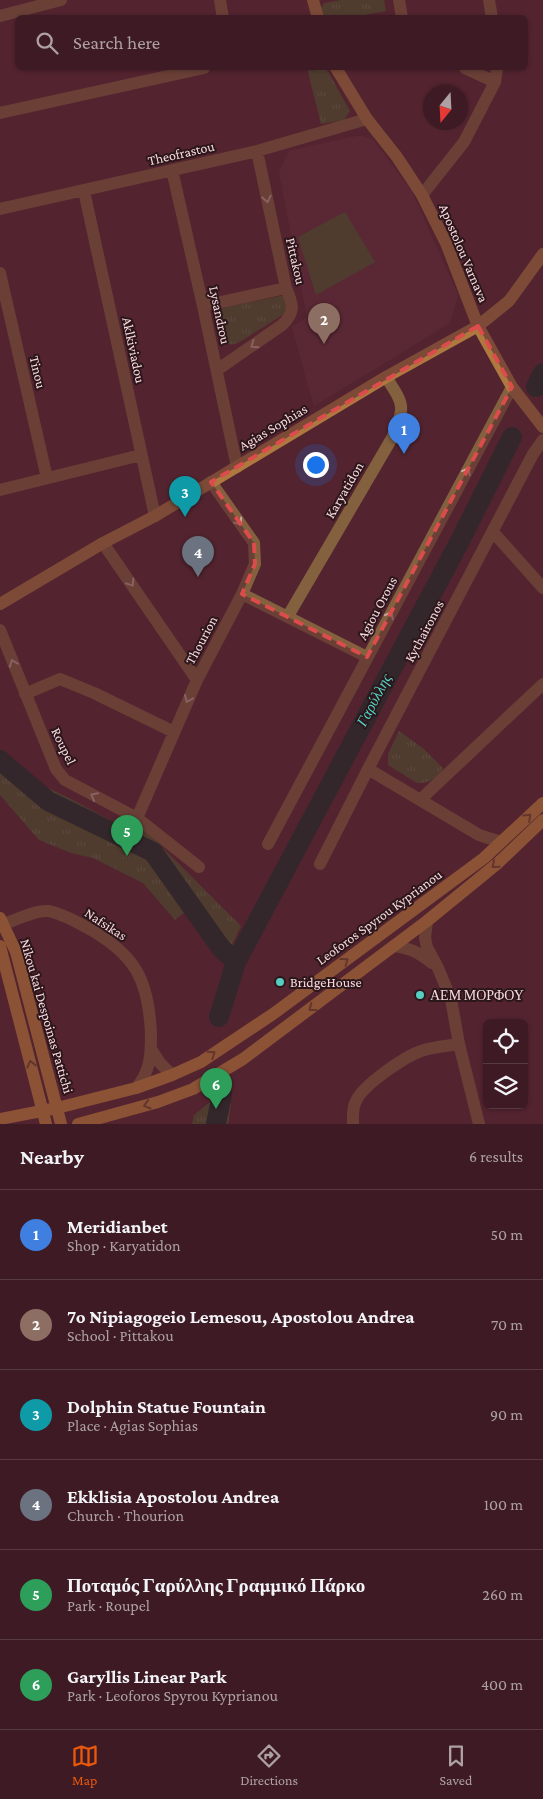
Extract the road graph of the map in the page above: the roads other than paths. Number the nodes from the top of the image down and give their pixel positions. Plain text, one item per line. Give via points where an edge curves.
1 (61, 0) edge
2 (220, 0) edge
3 (315, 0) edge
4 (399, 0) edge
5 (490, 0) edge
6 (222, 15) edge
7 (318, 15) edge
8 (402, 15) edge
9 (492, 15) edge
10 (0, 16) edge
11 (195, 70) edge
12 (337, 70) edge
13 (469, 70) edge
14 (497, 70) edge
15 (495, 82) junction
16 (0, 113) edge
17 (367, 119) junction
18 (257, 151) junction
19 (172, 170) junction
20 (84, 191) junction
21 (422, 195) junction
22 (0, 210) edge
23 (543, 254) edge
24 (0, 273) edge
25 (286, 288) junction
26 (203, 306) junction
27 (478, 326) junction
28 (217, 370) junction
29 (386, 377) junction
30 (512, 387) junction
31 (543, 427) edge
32 (543, 440) edge
33 (141, 455) junction
34 (237, 467) junction
35 (47, 478) junction
36 (212, 482) junction
37 (0, 490) edge
38 (155, 516) junction
39 (493, 532) junction
40 (103, 543) junction
41 (543, 588) edge
42 (242, 594) junction
43 (0, 604) edge
44 (288, 616) junction
45 (0, 630) edge
46 (367, 658) junction
47 (197, 680) junction
48 (543, 684) edge
49 (25, 694) junction
50 (174, 732) junction
51 (368, 769) junction
52 (421, 799) junction
53 (543, 803) edge
54 (137, 818) junction
55 (543, 820) edge
56 (479, 835) junction
57 (502, 842) junction
58 (268, 844) dead end
59 (484, 858) junction
60 (320, 864) dead end
61 (199, 867) dead end
62 (2, 921) edge
63 (427, 921) junction
64 (0, 946) edge
65 (394, 946) junction
66 (438, 968) junction
67 (460, 1044) junction
68 (151, 1049) junction
69 (172, 1075) junction
70 (136, 1088) junction
71 (57, 1108) junction
72 (43, 1111) junction
73 (0, 1120) edge
74 (46, 1124) edge
75 (61, 1124) edge
76 (78, 1124) edge
77 (353, 1124) edge
78 (479, 1124) edge

1 - 10 street
2 - 6 street
3 - 7 street
4 - 8 street
5 - 9 street
11 - 16 street
12 - 17 street, Apostolou Varnava
13 - 15 street
14 - 15 street
15 - 21 street via 464,142
17 - 18 street, Theofrastou
17 - 21 street, Apostolou Varnava
18 - 19 street, Theofrastou
18 -> 25 street, Pittakou
19 - 20 street, Theofrastou
19 - 26 street, Lysandrou
20 - 22 street, Theofrastou
20 - 33 street, Aklkiviadou
21 - 27 street, Apostolou Varnava via 446,243
23 - 27 street, Agias Sophias via 509,301
24 - 35 street, Tinou
25 - 26 street
25 -> 28 street, Pittakou via 293,307 290,318
26 - 28 street, Lysandrou
27 - 29 street, Agias Sophias
27 - 30 street, Apostolou Varnava
28 - 34 street, Lysandrou
29 - 34 street, Agias Sophias
29 - 44 street, Karyatidon via 400,398 402,408 392,438
30 - 31 street, Apostolou Varnava
46 -> 30 street, Agiou Orous
32 - 39 street, Kythaironos
33 - 35 street
33 - 38 street, Aklkiviadou
34 - 36 street, Agias Sophias
35 - 37 street
36 - 38 street, Agias Sophias
36 -> 42 street, Thourion via 254,543 255,564
38 - 40 street, Agias Sophias
39 - 41 street
39 - 51 street, Kythaironos
40 - 43 street, Agias Sophias
40 -> 47 street
42 - 44 street
42 - 47 street, Thourion
44 - 46 street
49 -> 45 street, Roupel
46 - 58 street, Agiou Orous
47 -> 50 street, Thourion
48 - 52 street
49 - 50 street via 60,679
54 -> 49 street, Roupel via 65,780 56,769
50 - 54 street, Thourion
51 - 52 street
51 - 60 street, Kythaironos
52 - 56 street
57 -> 53 main road, Leoforos Spyrou Kyprianou
54 - 61 street, Roupel
55 -> 63 main road via 498,863
56 - 57 street
56 - 59 street
57 - 59 main road, Leoforos Spyrou Kyprianou
69 -> 59 main road, Leoforos Spyrou Kyprianou via 200,1062 273,1014
62 - 68 street, Nafsikas via 47,911 82,925 120,950 142,978 147,995
62 - 71 main road, Nikou kai Despoinas Pattichi via 16,952
63 - 65 main road
63 - 66 street via 427,947
72 -> 64 main road, Nikou kai Despoinas Pattichi
65 - 66 street via 420,953
65 -> 76 main road via 243,1059 193,1089
66 - 67 street via 450,998
67 - 77 street via 420,1051 379,1076 355,1101
67 - 78 street
68 - 69 street
68 - 70 street, Nafsikas via 146,1074
69 - 70 main road, Leoforos Spyrou Kyprianou
70 - 71 main road, Leoforos Spyrou Kyprianou
71 - 72 main road, Leoforos Spyrou Kyprianou
71 - 75 main road, Nikou kai Despoinas Pattichi
72 - 73 main road, Leoforos Spyrou Kyprianou
72 - 74 main road, Nikou kai Despoinas Pattichi

